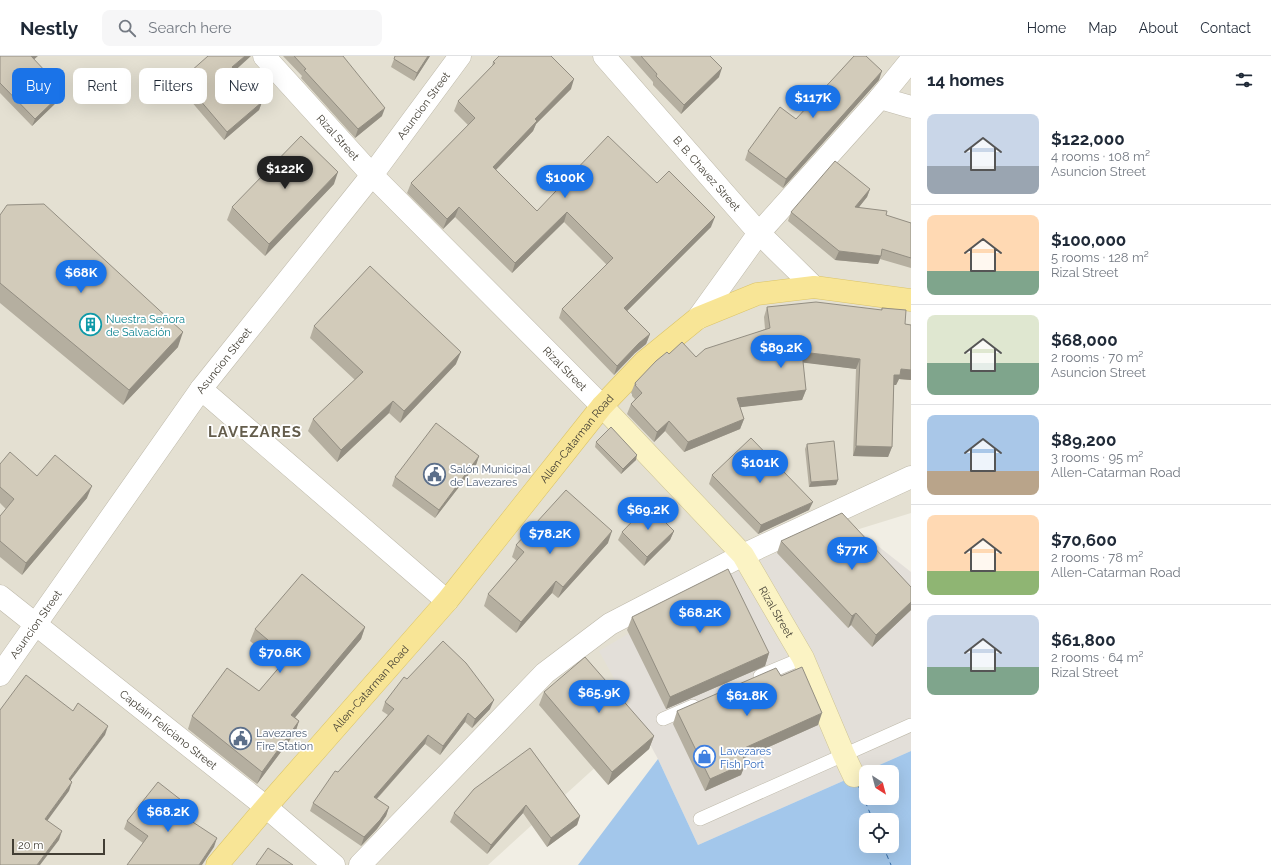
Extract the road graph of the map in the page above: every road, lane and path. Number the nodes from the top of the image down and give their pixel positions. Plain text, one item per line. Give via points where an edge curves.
1 (264, 56) edge
2 (460, 56) edge
3 (604, 56) edge
4 (911, 60) edge
5 (880, 98) junction
6 (911, 107) edge
7 (372, 175) junction
8 (759, 233) junction
9 (814, 287) junction
10 (911, 300) edge
11 (698, 318) junction
12 (200, 389) junction
13 (602, 406) junction
14 (911, 477) edge
15 (744, 555) junction
16 (0, 596) edge
17 (447, 601) junction
18 (35, 624) junction
19 (803, 658) junction
20 (0, 675) edge
21 (747, 682) edge
22 (705, 700) edge
23 (663, 719) dead end
24 (911, 725) edge
25 (844, 754) junction
26 (854, 776) dead end
27 (266, 806) junction
28 (700, 819) dead end
29 (217, 865) edge
30 (334, 865) edge
31 (360, 865) edge

1 - 7 street, Rizal Street
2 - 7 street, Asuncion Street
3 - 8 street, B. B. Chavez Street
4 - 5 street
5 - 6 street
5 - 8 street
7 - 12 street, Asuncion Street
7 - 13 street, Rizal Street
8 - 9 street, B. B. Chavez Street
8 - 11 street
9 - 10 main road, Allen-Catarman Road
9 - 11 main road, Allen-Catarman Road via 757,294
11 - 13 main road, Allen-Catarman Road via 644,362
12 - 17 street
12 - 18 street, Asuncion Street
13 - 15 street, Rizal Street
13 - 17 main road, Allen-Catarman Road
14 - 15 street
15 - 19 street, Rizal Street
15 - 31 street via 610,624 545,673
16 - 18 street, Captain Feliciano Street
17 - 27 main road, Allen-Catarman Road
18 - 20 street, Asuncion Street
18 - 27 street, Captain Feliciano Street
19 - 21 lane
19 - 25 street, Rizal Street
22 - 23 lane
24 - 25 lane
25 - 26 street, Rizal Street
25 - 28 lane
27 - 29 main road, Allen-Catarman Road
27 - 30 street, Captain Feliciano Street

